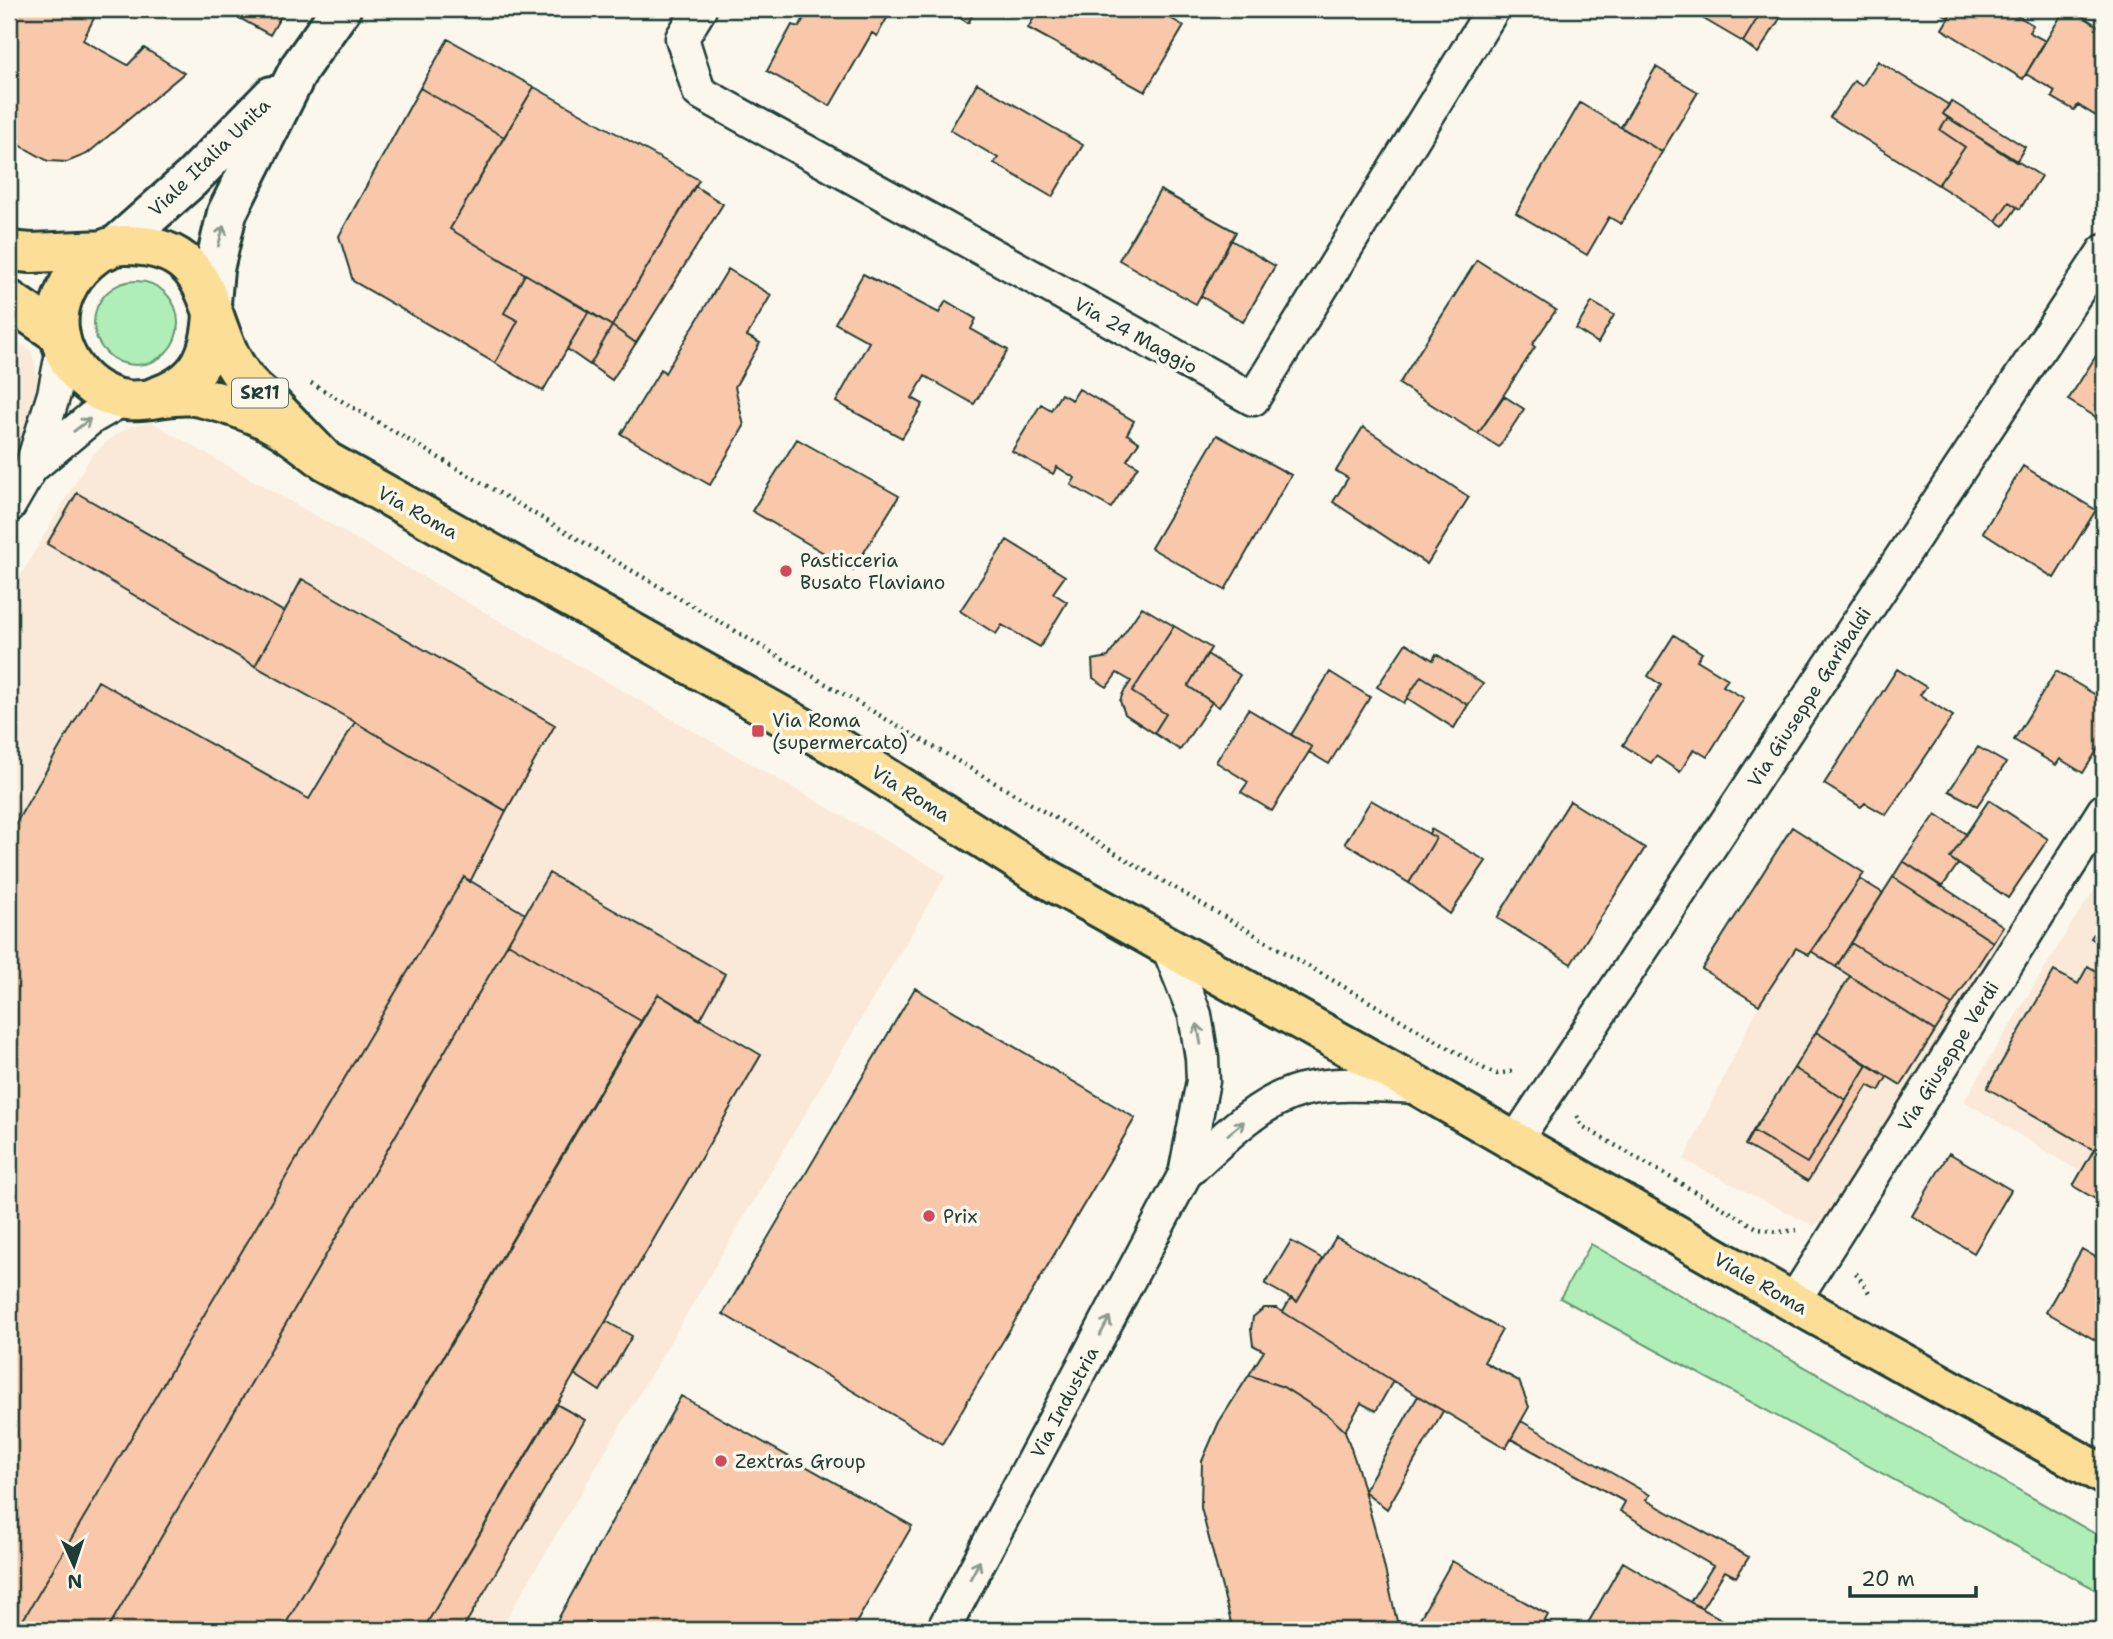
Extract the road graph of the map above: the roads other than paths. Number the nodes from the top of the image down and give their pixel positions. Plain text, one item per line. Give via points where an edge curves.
1 (341, 9) edge
2 (700, 9) edge
3 (1493, 9) edge
4 (300, 67) junction
5 (111, 248) junction
6 (9, 251) edge
7 (2104, 251) edge
8 (9, 300) edge
9 (212, 308) junction
10 (62, 342) junction
11 (148, 398) junction
12 (326, 461) junction
13 (31, 468) junction
14 (9, 506) edge
15 (2104, 810) edge
16 (1168, 947) junction
17 (1420, 1087) junction
18 (1514, 1143) junction
19 (1185, 1174) junction
20 (1793, 1302) junction
21 (2104, 1475) edge
22 (943, 1630) edge

1 - 4 street, Viale Italia Unita
2 - 3 street, Via 24 Maggio via 682,38 699,93 1253,399
4 - 5 street, Viale Italia Unita via 191,179
9 -> 4 street, Viale Italia Unita via 214,269 227,213
5 - 6 main road, Via Roma / SR11
5 - 9 main road, Via Roma / SR11 via 157,248 179,258 196,274
5 - 10 main road via 86,262 70,280 58,324
7 - 18 street, Via Giuseppe Garibaldi
8 - 10 main road, Via Roma / SR11
9 - 11 main road via 212,337 205,358 191,377 172,391
9 - 12 main road, Via Roma / SR11 via 244,378
10 - 11 main road, Via Roma / SR11 via 71,365 86,382 128,400
10 - 13 street via 54,394
11 - 12 main road, Via Roma / SR11 via 196,396 232,407 275,425
13 -> 11 street via 117,403
12 - 16 main road, Via Roma via 841,749 1039,874
13 - 14 street
15 - 20 street, Via Giuseppe Verdi
16 - 17 main road, Via Roma
19 -> 16 street, Via Industria via 1203,1080 1202,1058 1195,1015
17 - 18 main road, Viale Roma
19 -> 17 street, Via Industria via 1249,1118 1300,1091 1326,1086
18 - 20 main road, Viale Roma
22 -> 19 street, Via Industria
20 - 21 main road, Viale Roma

